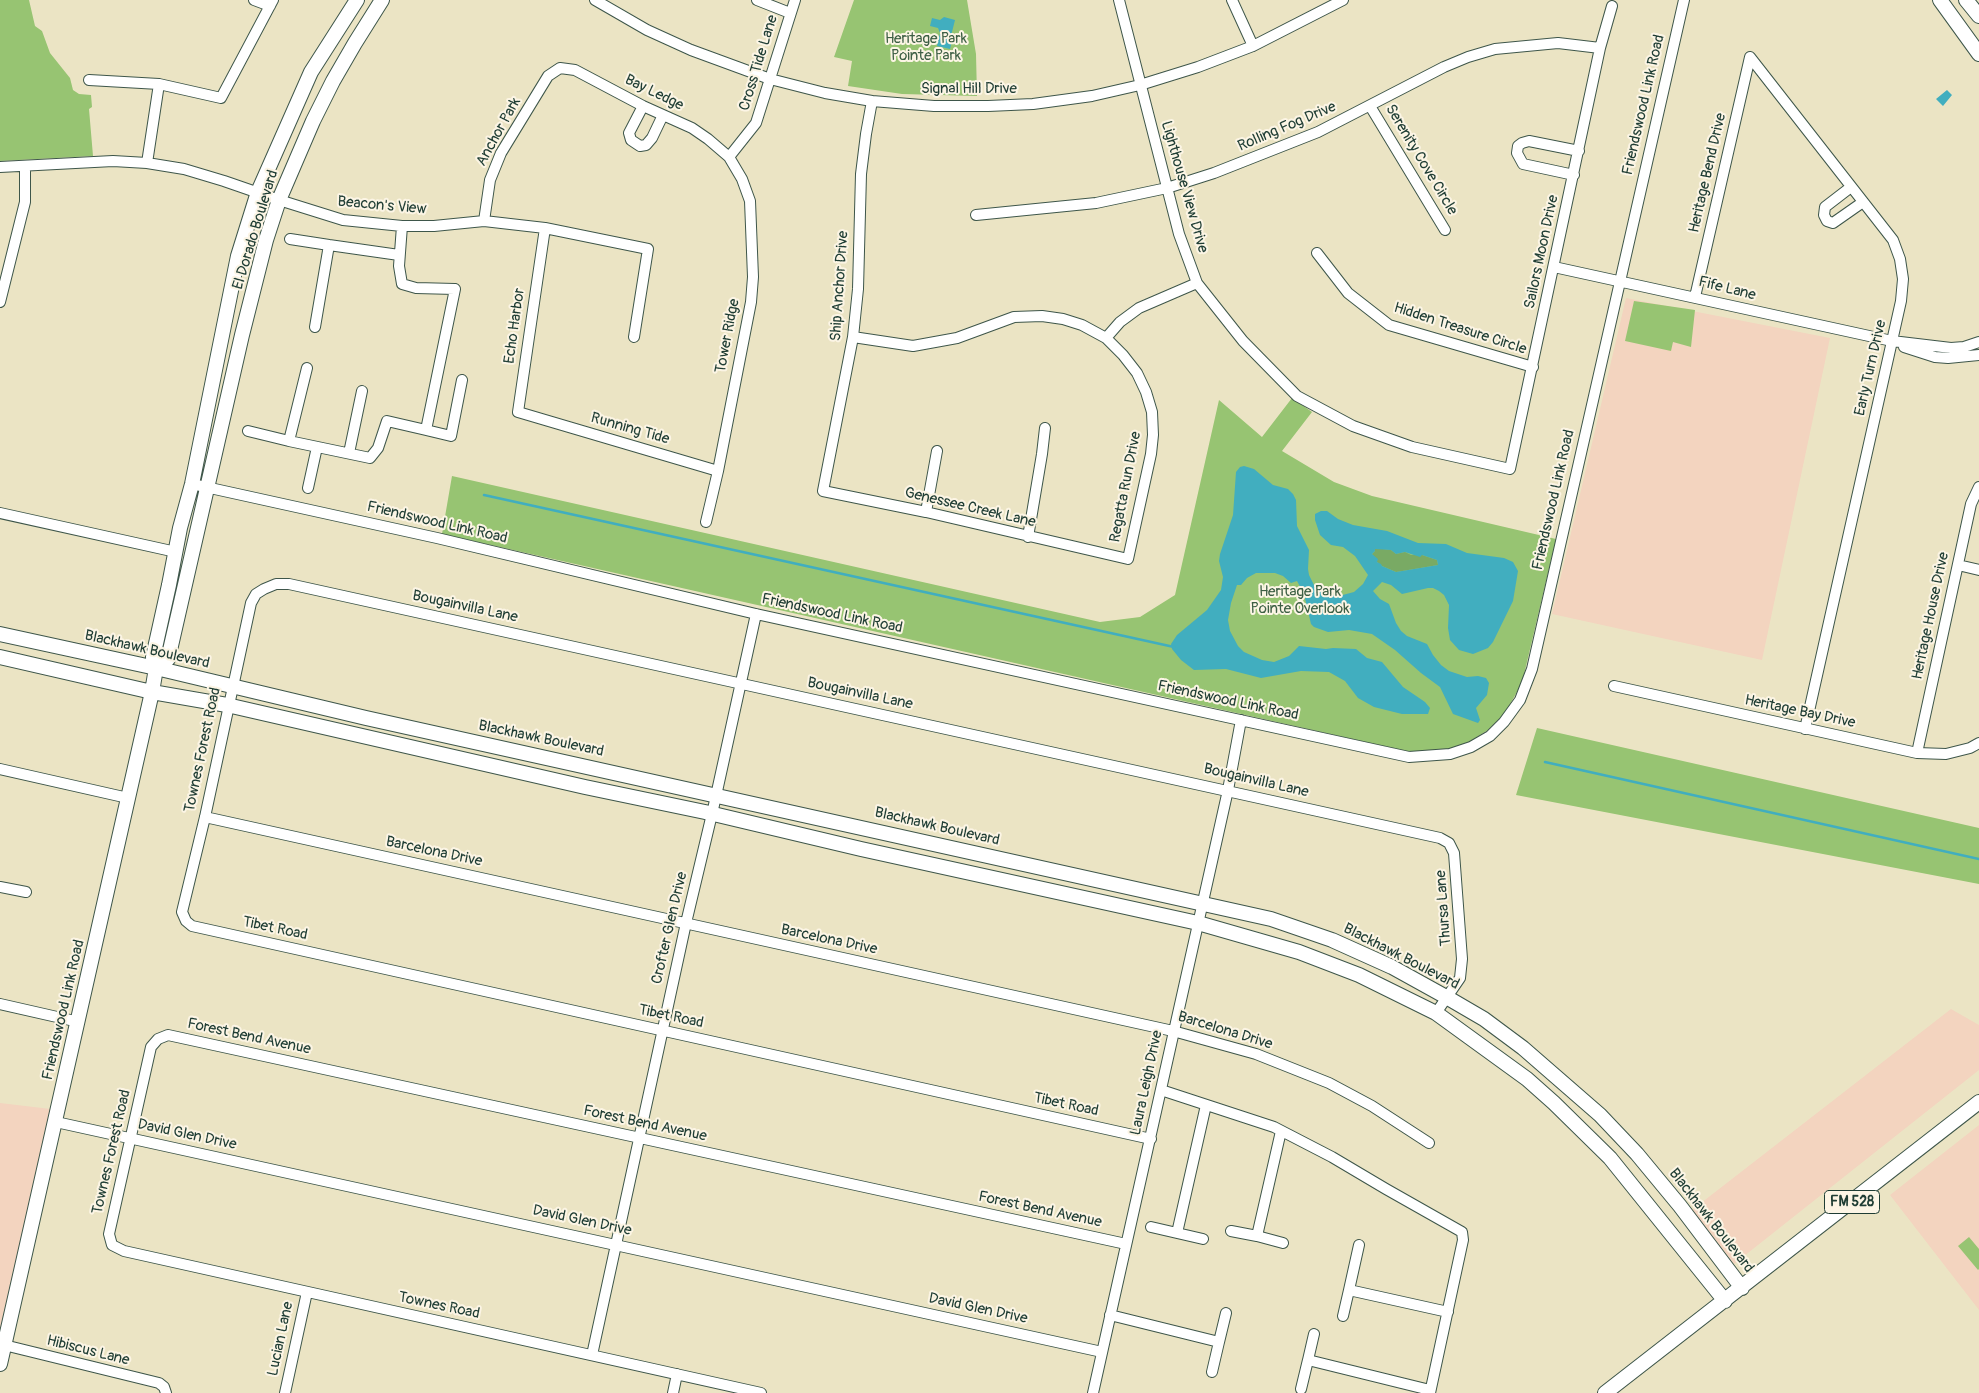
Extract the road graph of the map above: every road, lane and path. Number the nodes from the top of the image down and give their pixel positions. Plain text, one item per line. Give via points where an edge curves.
1 (254, 0) edge
2 (357, 0) edge
3 (382, 0) edge
4 (595, 0) edge
5 (757, 0) edge
6 (795, 0) edge
7 (1119, 0) edge
8 (1232, 0) edge
9 (1343, 0) edge
10 (1684, 0) edge
11 (1966, 0) edge
12 (1945, 2) edge
13 (272, 3) edge
14 (1612, 6) dead end
15 (790, 13) junction
16 (1979, 16) edge
17 (337, 31) junction
18 (354, 43) junction
19 (1253, 46) junction
20 (1600, 48) junction
21 (1979, 54) edge
22 (1750, 56) joint
23 (560, 68) joint
24 (770, 79) junction
25 (89, 80) dead end
26 (159, 84) junction
27 (1140, 85) junction
28 (872, 101) junction
29 (643, 106) junction
30 (1370, 106) junction
31 (663, 115) junction
32 (1578, 151) junction
33 (728, 157) junction
34 (147, 163) junction
35 (0, 166) edge
36 (25, 166) junction
37 (1574, 175) junction
38 (1851, 187) junction
39 (1167, 188) junction
40 (258, 192) junction
41 (279, 200) junction
42 (1863, 202) junction
43 (976, 215) dead end
44 (484, 221) junction
45 (402, 226) junction
46 (544, 228) junction
47 (1445, 230) dead end
48 (290, 239) dead end
49 (330, 245) junction
50 (1317, 252) dead end
51 (399, 255) junction
52 (1554, 267) junction
53 (1620, 281) junction
54 (2, 283) edge
55 (1198, 283) junction
56 (1695, 297) junction
57 (0, 302) edge
58 (315, 327) dead end
59 (634, 337) dead end
60 (853, 338) junction
61 (1106, 338) junction
62 (1892, 341) junction
63 (1979, 342) edge
64 (1979, 355) edge
65 (1532, 367) junction
66 (307, 368) dead end
67 (462, 380) dead end
68 (362, 391) dead end
69 (534, 416) joint
70 (1045, 428) dead end
71 (426, 430) junction
72 (248, 431) dead end
73 (289, 441) junction
74 (317, 447) junction
75 (937, 451) dead end
76 (349, 454) junction
77 (1474, 461) joint
78 (718, 471) junction
79 (827, 472) joint
80 (192, 484) junction
81 (1979, 487) edge
82 (308, 488) dead end
83 (208, 489) junction
84 (926, 512) junction
85 (0, 513) edge
86 (706, 522) dead end
87 (1028, 537) junction
88 (176, 552) junction
89 (1128, 559) joint
90 (1958, 565) junction
91 (1979, 570) edge
92 (264, 589) joint
93 (756, 614) junction
94 (0, 634) edge
95 (23, 639) junction
96 (0, 657) edge
97 (17, 661) junction
98 (157, 665) junction
99 (740, 683) junction
100 (232, 686) junction
101 (1614, 686) dead end
102 (152, 692) junction
103 (228, 705) junction
104 (366, 718) junction
105 (1241, 720) junction
106 (1805, 729) junction
107 (361, 736) junction
108 (477, 742) junction
109 (1979, 743) edge
110 (1917, 753) junction
111 (472, 761) junction
112 (590, 767) junction
113 (0, 769) edge
114 (585, 787) junction
115 (1228, 790) junction
116 (717, 794) junction
117 (128, 798) junction
118 (712, 814) junction
119 (205, 817) junction
120 (866, 828) junction
121 (1449, 843) joint
122 (861, 849) junction
123 (979, 853) junction
124 (974, 874) junction
125 (0, 886) edge
126 (26, 892) dead end
127 (1202, 904) junction
128 (186, 921) joint
129 (686, 923) junction
130 (1198, 923) junction
131 (1448, 998) junction
132 (0, 1004) edge
133 (1436, 1013) junction
134 (79, 1022) junction
135 (662, 1030) junction
136 (1173, 1031) junction
137 (158, 1039) joint
138 (1568, 1087) junction
139 (1161, 1090) junction
140 (1979, 1102) edge
141 (1554, 1103) junction
142 (1206, 1105) junction
143 (56, 1122) junction
144 (1281, 1131) junction
145 (130, 1138) junction
146 (639, 1138) junction
147 (1151, 1139) junction
148 (1429, 1143) dead end
149 (1680, 1206) junction
150 (1661, 1220) junction
151 (1151, 1227) dead end
152 (1231, 1231) dead end
153 (1177, 1233) junction
154 (1257, 1236) junction
155 (1203, 1239) dead end
156 (1284, 1243) dead end
157 (617, 1244) junction
158 (1126, 1244) junction
159 (112, 1245) joint
160 (1358, 1245) dead end
161 (1742, 1288) junction
162 (1349, 1290) junction
163 (307, 1292) junction
164 (1725, 1301) junction
165 (1448, 1312) junction
166 (1226, 1313) dead end
167 (1110, 1316) junction
168 (1343, 1316) dead end
169 (1314, 1334) dead end
170 (1219, 1342) junction
171 (4, 1346) junction
172 (1102, 1352) junction
173 (592, 1355) junction
174 (1308, 1360) junction
175 (0, 1364) edge
176 (1212, 1372) dead end
177 (676, 1374) junction
178 (1301, 1389) dead end
179 (165, 1390) edge
180 (1430, 1392) edge
181 (285, 1393) edge
182 (672, 1393) edge
183 (761, 1393) edge
184 (1093, 1393) edge
185 (1605, 1393) edge

1 - 13 street
2 - 17 main road, El Dorado Boulevard
3 - 18 main road, El Dorado Boulevard
4 - 24 street, Signal Hill Drive via 647,30 691,50
5 - 15 street
6 - 15 street, Cross Tide Lane
7 - 27 street, Lighthouse View Drive
8 - 19 street
9 - 19 street, Signal Hill Drive
10 - 53 street, Friendswood Link Road
11 - 16 main road
12 - 21 main road
13 - 26 street via 221,98
14 - 20 street, Sailors Moon Drive
15 - 24 street, Cross Tide Lane
17 - 18 main road
17 - 40 main road, El Dorado Boulevard via 311,72
18 - 41 main road, El Dorado Boulevard via 313,122
19 - 27 street, Signal Hill Drive
20 - 30 street, Rolling Fog Drive via 1558,43 1495,49 1444,67
20 - 32 street, Sailors Moon Drive
22 - 38 street, Early Turn Drive
22 - 56 street, Heritage Bend Drive
23 - 29 street, Bay Ledge via 575,70
23 - 44 street, Anchor Park via 548,76 501,153 490,180
24 - 28 street, Signal Hill Drive
24 - 33 street, Cross Tide Lane via 756,123
25 - 26 street
26 - 34 street
27 - 28 street, Signal Hill Drive via 1033,104 934,106
27 - 39 street, Lighthouse View Drive
28 - 60 street, Ship Anchor Drive via 861,174 858,289
29 - 31 street, Bay Ledge
29 - 31 street via 629,133 631,140 640,146 652,138
30 - 39 street, Rolling Fog Drive via 1269,153
30 - 47 street, Serenity Cove Circle
31 - 33 street, Bay Ledge via 692,128
32 - 37 street, Sailors Moon Drive
32 - 37 street via 1529,141 1518,146 1517,154 1523,164
33 - 78 street, Tower Ridge via 742,179 750,201 753,277
34 - 36 street, Beacon's View via 114,161
34 - 40 street, Beacon's View via 184,169
35 - 36 street, Beacon's View
36 - 54 street via 25,202
37 - 52 street, Sailors Moon Drive
38 - 42 street, Early Turn Drive
38 - 42 street via 1825,207 1827,222 1833,223
39 - 43 street, Rolling Fog Drive via 1096,202
39 - 55 street, Lighthouse View Drive via 1179,234
40 - 41 street, Beacon's View
40 - 80 main road, El Dorado Boulevard via 238,256
41 - 45 street, Beacon's View via 343,220
41 - 83 main road, El Dorado Boulevard via 242,335
42 - 62 street, Early Turn Drive via 1893,240 1900,259 1903,279 1901,301
44 - 45 street, Beacon's View
44 - 46 street, Beacon's View
45 - 51 street
46 - 59 street, Beacon's View via 648,250
46 - 69 street, Echo Harbor via 518,412
48 - 49 street
49 - 51 street
49 - 58 street
50 - 65 street, Hidden Treasure Circle via 1348,293 1389,325
51 - 71 street via 402,284 416,288 455,289
52 - 53 street, Fife Lane
52 - 65 street, Sailors Moon Drive
53 - 56 street, Fife Lane
53 - 105 street, Friendswood Link Road via 1532,669 1520,700 1504,722 1490,736 1471,747 1450,754 1409,757
54 - 57 street
55 - 61 street via 1140,308 1120,322
55 - 77 street, Lighthouse View Drive via 1243,342 1297,396 1361,429 1412,447
56 - 62 street, Fife Lane
60 - 61 street, Regatta Run Drive via 913,346 956,338 1014,317 1042,316 1082,325
60 - 79 street, Ship Anchor Drive
61 - 89 street, Regatta Run Drive via 1137,373 1152,412 1151,454
62 - 63 street, Fife Lane via 1951,348
62 - 64 street, Fife Lane via 1935,357
62 - 106 street, Early Turn Drive
65 - 77 street, Sailors Moon Drive via 1510,469
66 - 73 street
67 - 71 street via 451,436
68 - 76 street
69 - 78 street, Running Tide
70 - 87 street
71 - 76 street via 387,421 378,448 370,458
72 - 73 street
73 - 74 street
74 - 76 street
74 - 82 street
75 - 84 street
78 - 86 street, Tower Ridge
79 - 84 street, Genessee Creek Lane via 823,491
80 - 83 street, Friendswood Link Road
80 - 88 main road, Friendswood Link Road
81 - 90 street, Heritage House Drive via 1971,504
83 - 93 street, Friendswood Link Road via 438,538
83 - 98 main road, Friendswood Link Road via 168,659
84 - 87 street, Genessee Creek Lane
85 - 88 street
87 - 89 street, Genessee Creek Lane
88 - 98 main road, Friendswood Link Road via 153,657
90 - 91 street
90 - 110 street, Heritage House Drive
92 - 99 street, Bougainvilla Lane via 276,584 290,584
92 - 100 street, Townes Forest Road via 250,603
93 - 99 street, Crofter Glen Drive
93 - 105 street, Friendswood Link Road
94 - 95 main road, Blackhawk Boulevard
95 - 97 main road
95 - 98 main road, Blackhawk Boulevard
96 - 97 main road
97 - 102 main road
98 - 100 main road, Blackhawk Boulevard
98 - 102 main road, Friendswood Link Road
99 - 115 street, Bougainvilla Lane
99 - 116 street, Crofter Glen Drive
100 - 103 street, Townes Forest Road
100 - 104 main road, Blackhawk Boulevard
101 - 106 street, Heritage Bay Drive
102 - 103 main road
102 - 117 main road, Friendswood Link Road
103 - 107 main road
103 - 119 street, Townes Forest Road
104 - 107 main road
104 - 108 main road, Blackhawk Boulevard
105 - 115 street, Laura Leigh Drive
106 - 110 street, Heritage Bay Drive
107 - 111 main road
108 - 111 main road
108 - 112 main road, Blackhawk Boulevard
109 - 110 street, Heritage Bay Drive via 1946,754
111 - 114 main road
112 - 114 main road
112 - 116 main road, Blackhawk Boulevard
113 - 117 street
114 - 118 main road
115 - 121 street, Bougainvilla Lane via 1440,838
115 - 127 street, Laura Leigh Drive
116 - 118 street, Crofter Glen Drive
116 - 120 main road, Blackhawk Boulevard
117 - 134 main road, Friendswood Link Road
118 - 122 main road
118 - 129 street, Crofter Glen Drive
119 - 128 street, Townes Forest Road via 182,912
119 - 129 street, Barcelona Drive
120 - 122 main road
120 - 123 main road, Blackhawk Boulevard
121 - 131 street, Thursa Lane via 1456,862 1462,959 1460,978
122 - 124 main road
123 - 124 main road
123 - 127 main road, Blackhawk Boulevard
124 - 130 main road
125 - 126 street
127 - 130 street, Laura Leigh Drive
127 - 131 main road, Blackhawk Boulevard via 1271,920 1332,940 1392,967
128 - 135 street, Tibet Road via 192,926
129 - 135 street, Crofter Glen Drive
129 - 136 street, Barcelona Drive
130 - 133 main road via 1316,958
130 - 136 street, Laura Leigh Drive
131 - 133 street, Thursa Lane
131 - 138 main road, Blackhawk Boulevard via 1484,1019
132 - 134 street
133 - 141 main road via 1527,1079
134 - 143 main road, Friendswood Link Road
135 - 146 street, Crofter Glen Drive
135 - 147 street, Tibet Road
136 - 139 street, Laura Leigh Drive
136 - 148 street, Barcelona Drive via 1256,1054 1329,1083
137 - 145 street, Townes Forest Road via 151,1046
137 - 146 street, Forest Bend Avenue via 168,1035
138 - 141 main road
138 - 149 main road, Blackhawk Boulevard via 1637,1154
139 - 142 street
139 - 147 street, Laura Leigh Drive
140 - 161 main road, FM 528
141 - 150 main road via 1610,1158
142 - 144 street
142 - 153 street
143 - 145 street, David Glen Drive
143 - 171 main road, Friendswood Link Road
144 - 154 street
144 - 165 street via 1462,1232
145 - 157 street, David Glen Drive
145 - 159 street, Townes Forest Road via 108,1234
146 - 157 street, Crofter Glen Drive
146 - 158 street, Forest Bend Avenue
147 - 158 street, Laura Leigh Drive
149 - 150 main road
149 - 161 main road, Blackhawk Boulevard
150 - 164 main road
151 - 153 street
152 - 154 street
153 - 155 street
154 - 156 street
157 - 172 street, David Glen Drive
157 - 173 street, Crofter Glen Drive
158 - 167 street, Laura Leigh Drive
159 - 163 street, Townes Road via 124,1251
160 - 162 street
161 - 164 main road, FM 528
162 - 165 street
162 - 168 street
163 - 173 street, Townes Road
163 - 181 street, Lucian Lane
164 - 185 main road, FM 528
165 - 180 street
166 - 170 street
167 - 170 street
167 - 172 street, Laura Leigh Drive
169 - 174 street
170 - 176 street
171 - 175 main road, Friendswood Link Road
171 - 179 street, Hibiscus Lane via 159,1383
172 - 184 street, Laura Leigh Drive
173 - 177 street, Townes Road
174 - 178 street
174 - 180 street
177 - 182 street
177 - 183 street, Townes Road

